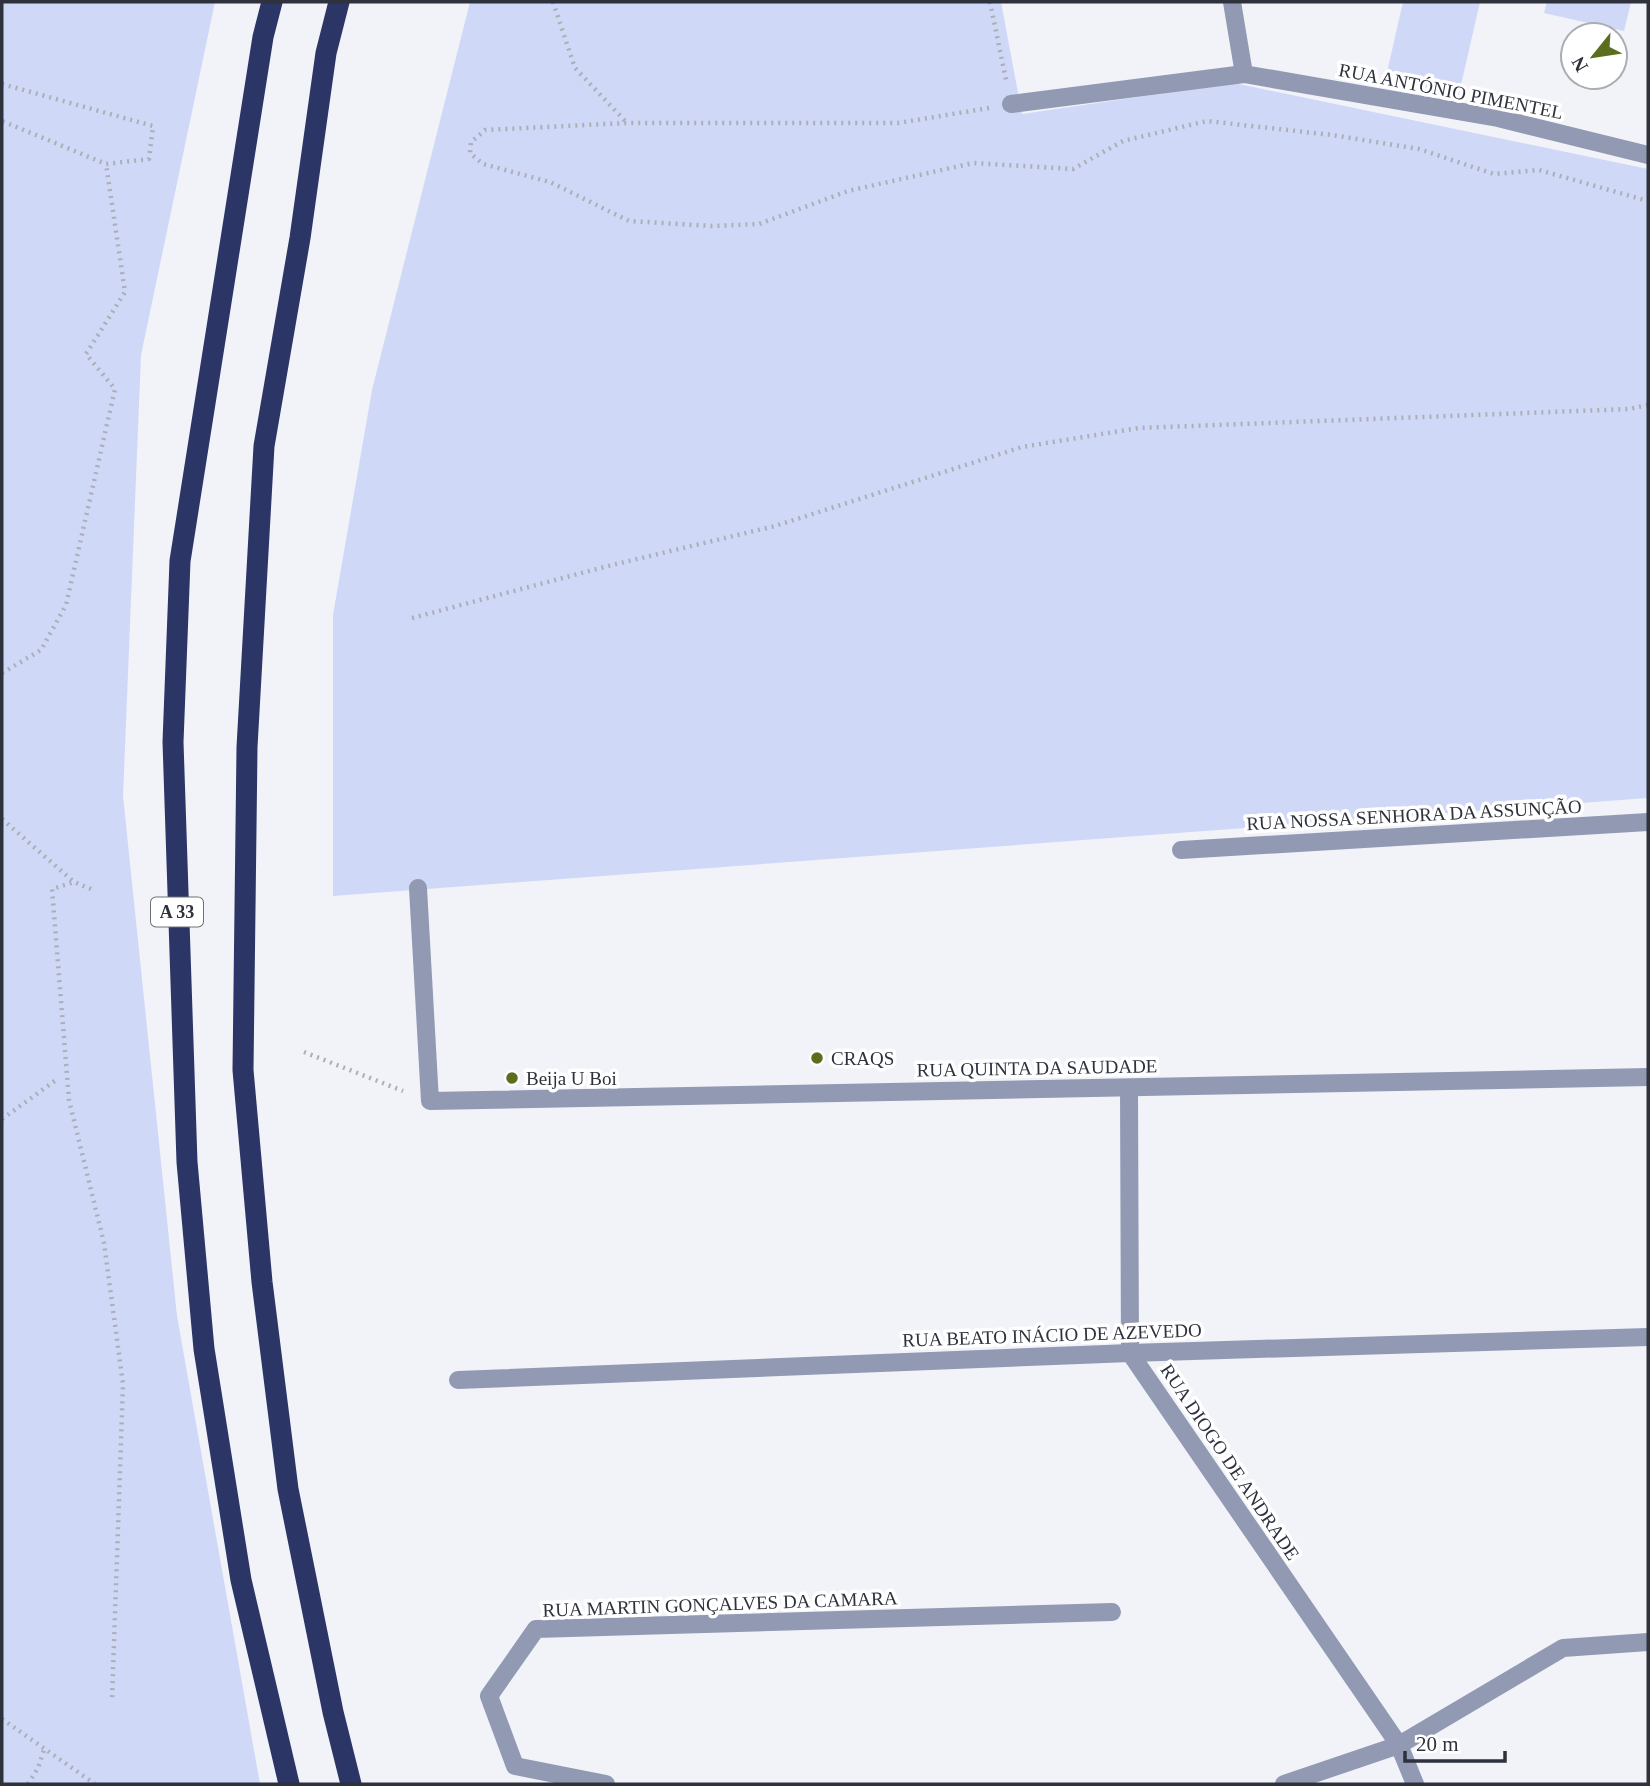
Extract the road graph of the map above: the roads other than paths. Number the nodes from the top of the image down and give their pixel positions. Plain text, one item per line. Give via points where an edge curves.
1 (272, 2) edge
2 (339, 2) edge
3 (1232, 2) edge
4 (1244, 74) junction
5 (1011, 104) road end
6 (1648, 155) edge
7 (1648, 822) edge
8 (1181, 850) dead end
9 (418, 888) dead end
10 (1648, 1077) edge
11 (1129, 1088) junction
12 (1648, 1337) edge
13 (1130, 1353) junction
14 (458, 1380) dead end
15 (1112, 1612) dead end
16 (1648, 1642) edge
17 (1399, 1745) junction
18 (289, 1784) edge
19 (351, 1784) edge
20 (606, 1784) edge
21 (1284, 1784) edge
22 (1415, 1784) edge

1 - 18 highway, A 33 via 180,561 173,742 187,1162 204,1349 241,1580
2 - 19 highway via 326,53 264,446 247,747 243,1070 262,1282 288,1489
3 - 4 street
4 - 5 street, RUA ANTÓNIO PIMENTEL
4 - 6 street, RUA ANTÓNIO PIMENTEL via 1498,118
7 - 8 street, RUA NOSSA SENHORA DA ASSUNÇÃO
9 - 11 street, RUA QUINTA DA SAUDADE via 430,1101
10 - 11 street, RUA QUINTA DA SAUDADE
11 - 13 street
12 - 13 street, RUA BEATO INÁCIO DE AZEVEDO
13 - 14 street, RUA BEATO INÁCIO DE AZEVEDO
13 - 17 street, RUA DIOGO DE ANDRADE
15 - 20 street, RUA MARTIN GONÇALVES DA CAMARA via 536,1629 489,1696 514,1766
16 - 17 street via 1563,1648
17 - 21 street
17 - 22 street, RUA DIOGO DE ANDRADE

